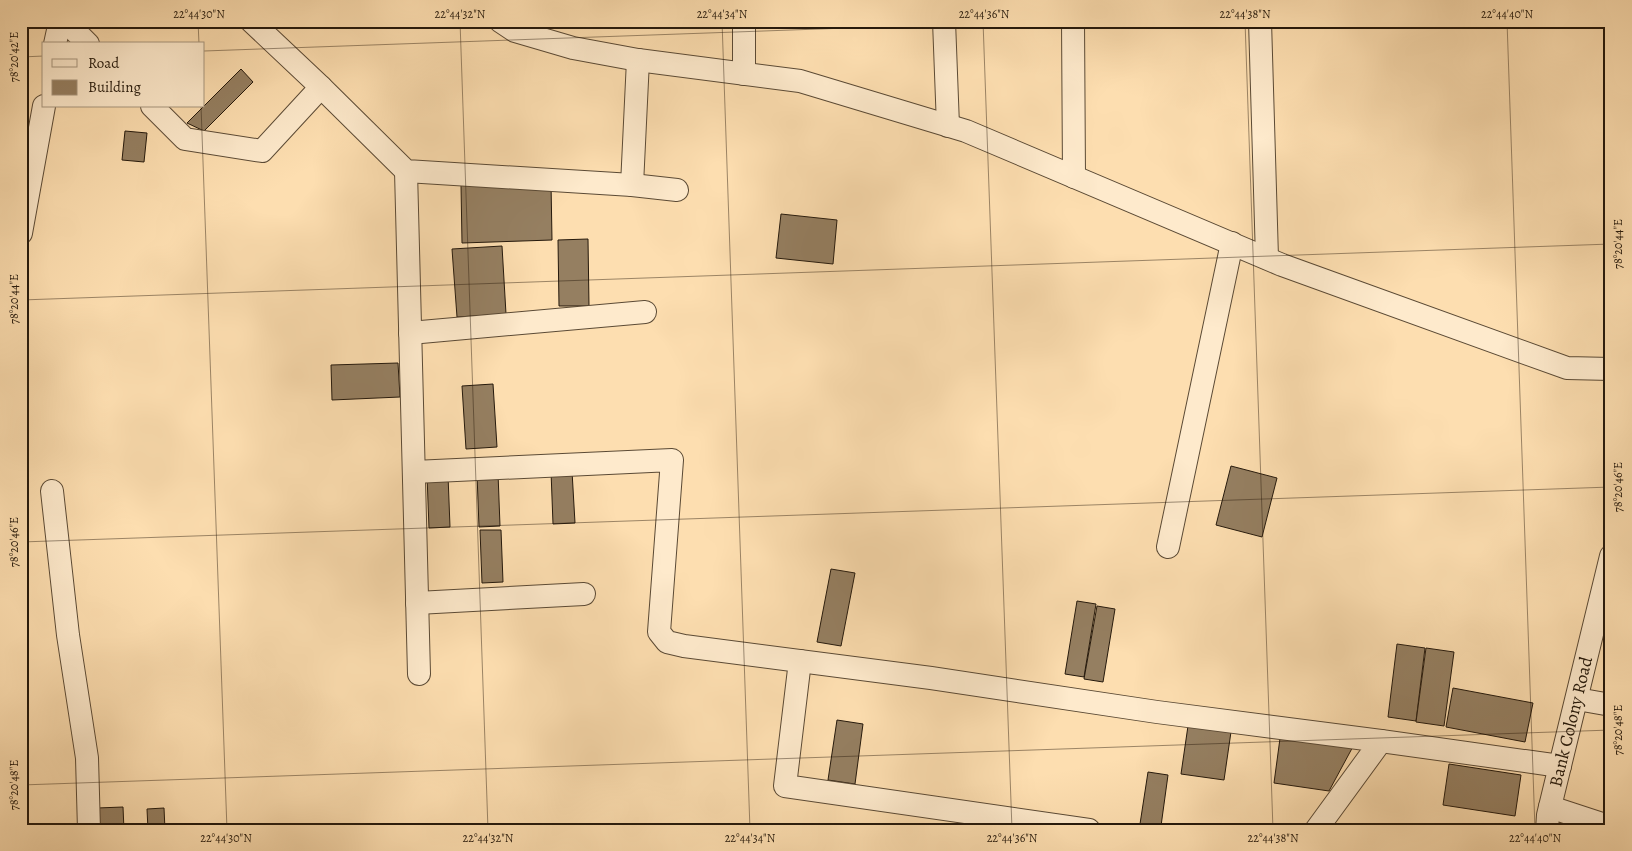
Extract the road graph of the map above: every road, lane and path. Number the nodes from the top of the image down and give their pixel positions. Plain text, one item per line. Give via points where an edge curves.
1 (60, 21) edge
2 (65, 21) edge
3 (251, 21) edge
4 (500, 21) edge
5 (744, 21) edge
6 (944, 21) edge
7 (1073, 21) edge
8 (1260, 21) edge
9 (56, 42) edge
10 (86, 42) edge
11 (638, 60) junction
12 (744, 74) junction
13 (321, 87) junction
14 (44, 108) edge
15 (154, 108) edge
16 (948, 126) junction
17 (406, 171) junction
18 (1074, 176) junction
19 (632, 185) junction
20 (677, 190) dead end
21 (21, 233) edge
22 (1232, 243) junction
23 (1267, 258) junction
24 (645, 312) dead end
25 (410, 333) junction
26 (1611, 368) edge
27 (414, 472) junction
28 (52, 491) dead end
29 (1168, 547) dead end
30 (1611, 556) edge
31 (584, 594) dead end
32 (417, 603) junction
33 (800, 661) junction
34 (419, 674) dead end
35 (1576, 699) junction
36 (1611, 705) edge
37 (1381, 741) junction
38 (1560, 766) junction
39 (1550, 808) junction
40 (1611, 827) edge
41 (89, 830) edge
42 (1090, 830) edge
43 (1316, 830) edge
44 (1547, 830) edge

1 - 9 street
2 - 10 street
3 - 13 street
4 - 11 street via 514,31 573,48
5 - 12 street
6 - 16 street
7 - 18 street
8 - 23 street
11 - 12 street
11 - 19 street
12 - 16 street via 800,81
13 - 15 street via 262,151 185,139
13 - 17 street
14 - 21 street
16 - 18 street
17 - 19 street
17 - 25 street
18 - 22 street
19 - 20 street
22 - 23 street
22 - 29 street
23 - 26 street via 1567,368
24 - 25 street
25 - 27 street
27 - 32 street
27 - 33 street via 672,460 659,632 667,642 684,646
28 - 41 street via 68,635 87,758
30 - 35 street, Bank Colony Road
31 - 32 street
32 - 34 street
33 - 37 street
33 - 42 street via 785,786
35 - 36 street
35 - 38 street, Bank Colony Road
37 - 38 street
37 - 43 street
38 - 39 street, Bank Colony Road
39 - 40 street
39 - 44 street, Bank Colony Road

